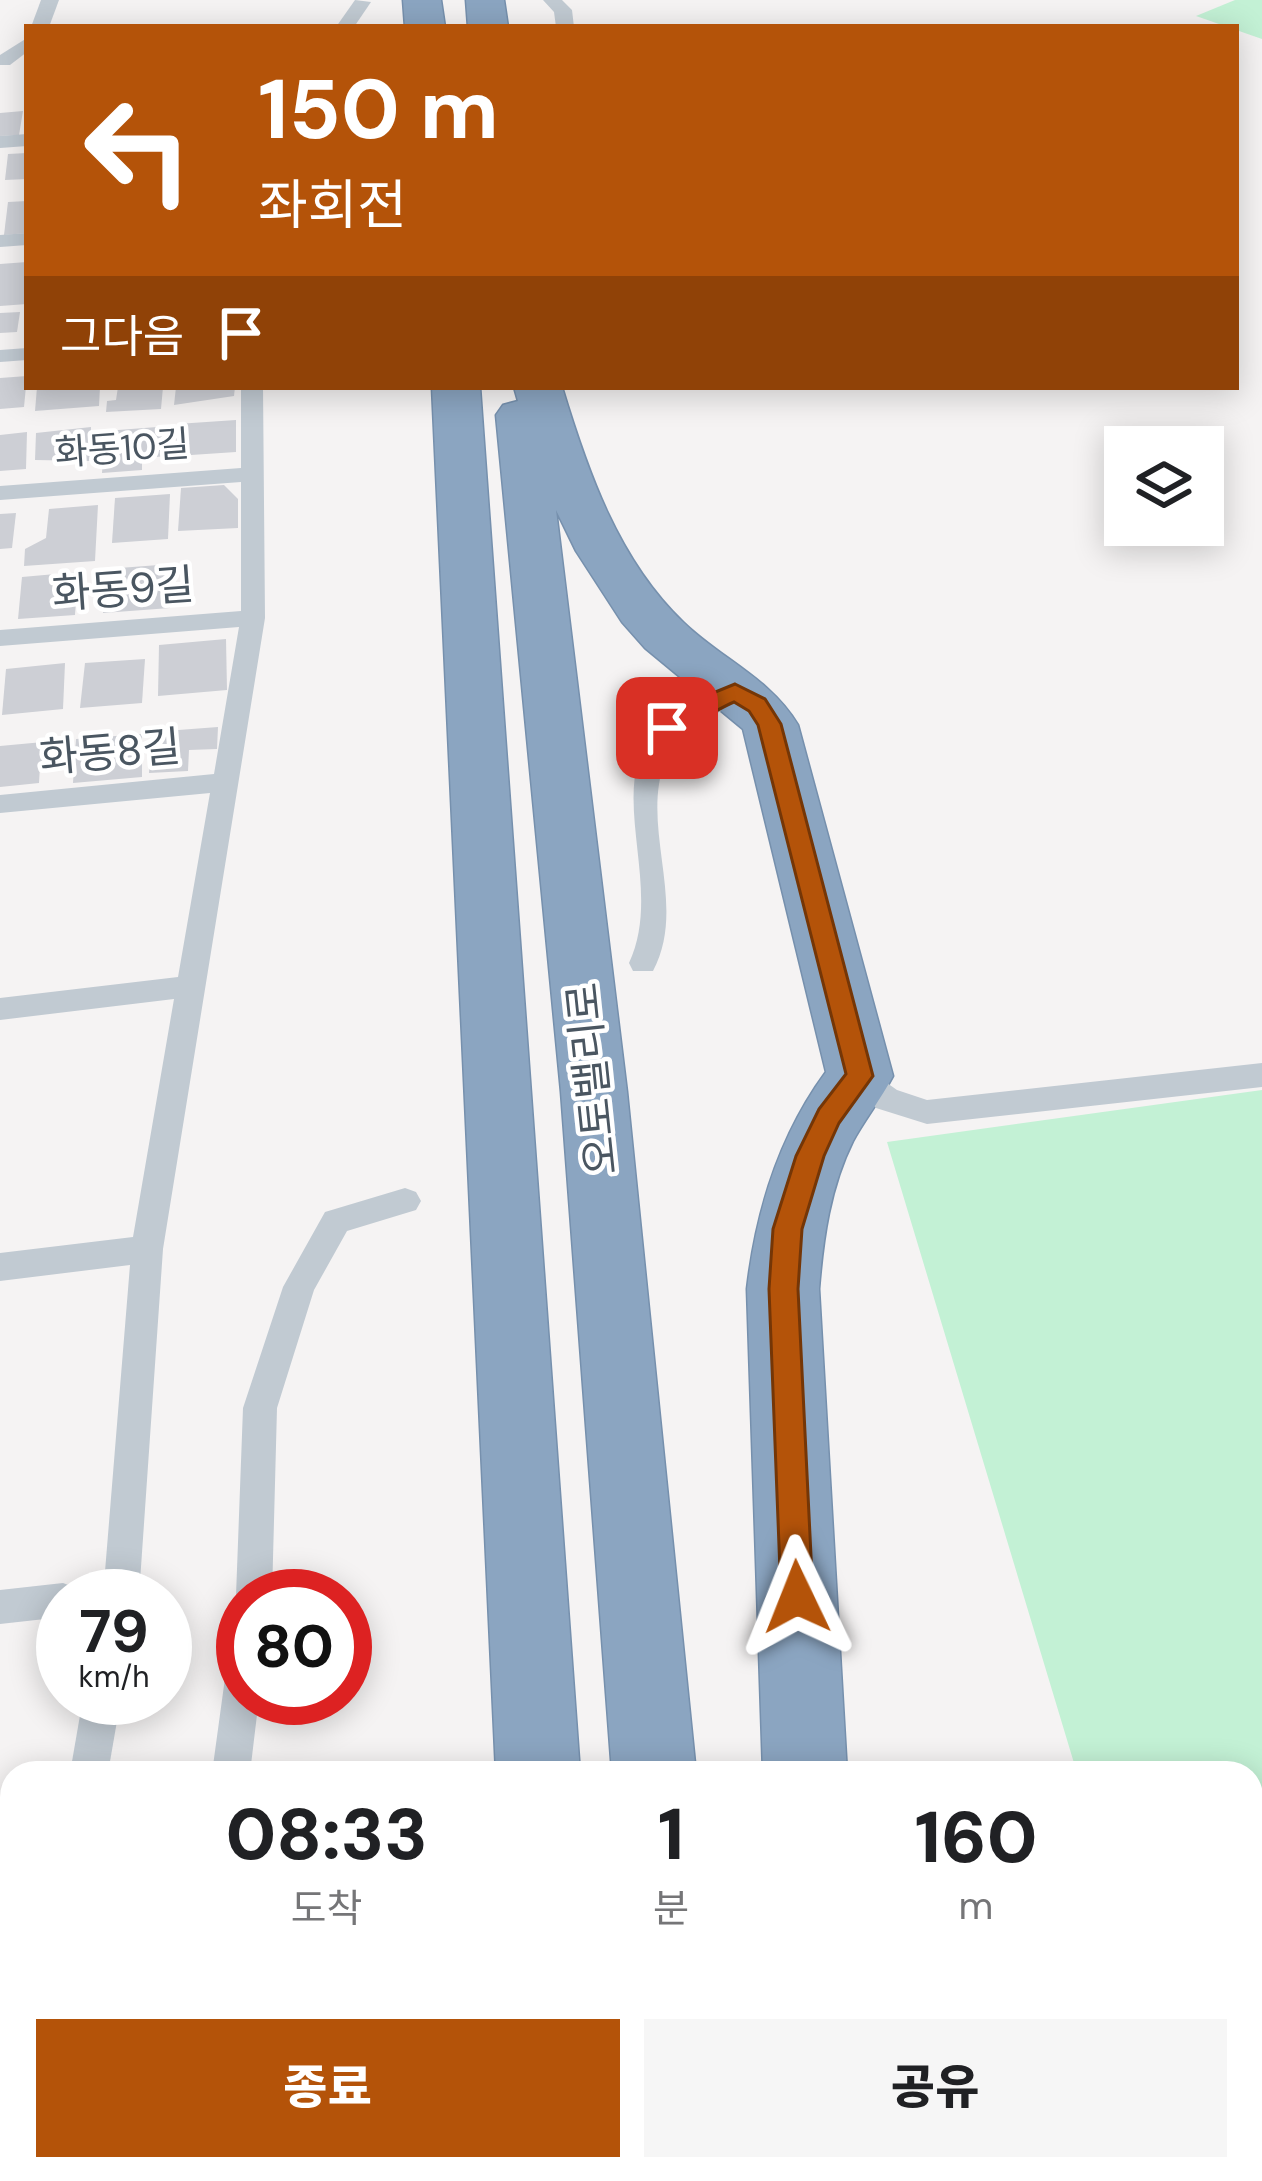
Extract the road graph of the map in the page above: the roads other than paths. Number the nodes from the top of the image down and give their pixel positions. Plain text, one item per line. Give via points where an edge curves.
1 (361, 1) edge
2 (373, 1) edge
3 (252, 390) edge
4 (456, 390) edge
5 (517, 390) edge
6 (539, 390) edge
7 (249, 474) junction
8 (0, 494) edge
9 (253, 618) junction
10 (0, 638) edge
11 (735, 692) junction
12 (227, 782) junction
13 (0, 804) edge
14 (643, 963) dead end
15 (193, 986) junction
16 (0, 1009) edge
17 (1262, 1075) edge
18 (860, 1076) junction
19 (405, 1201) dead end
20 (147, 1249) junction
21 (0, 1268) edge
22 (115, 1569) edge
23 (255, 1569) edge
24 (36, 1603) edge
25 (0, 1607) edge
26 (97, 1725) edge
27 (237, 1725) edge
28 (90, 1761) edge
29 (233, 1761) edge
30 (537, 1761) edge
31 (653, 1761) edge
32 (804, 1761) edge

1 - 2 lane
3 - 7 lane
4 - 30 highway
5 - 31 highway, 오토밸리로 via 594,1092
6 - 11 highway via 588,520 622,578 659,629
7 - 8 lane, 화동10길
7 - 9 lane
9 - 10 lane, 화동9길
9 - 12 lane
11 - 14 lane via 667,728 651,758 645,787 655,940
11 - 18 highway via 757,705 777,746
12 - 13 lane, 화동8길
12 - 15 lane
15 - 16 lane
15 - 20 lane
17 - 18 lane via 927,1112 887,1099
18 - 32 highway via 810,1156 788,1229 783,1289
19 - 23 lane via 336,1221 299,1287 260,1408
20 - 21 lane
20 - 22 lane
24 - 25 lane
26 - 28 lane
27 - 29 lane

